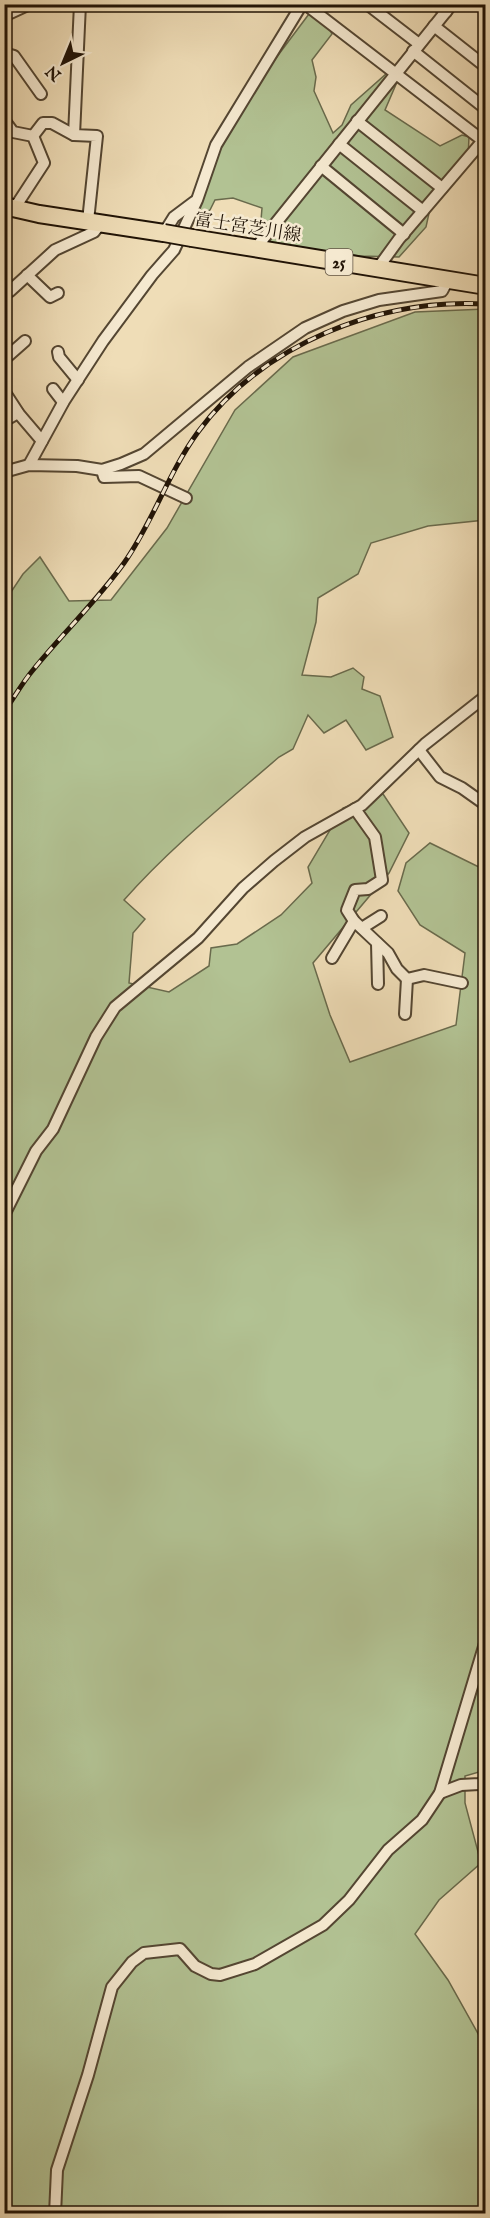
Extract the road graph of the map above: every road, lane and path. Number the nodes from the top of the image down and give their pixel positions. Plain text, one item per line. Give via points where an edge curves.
1 (30, 4) edge
2 (80, 4) edge
3 (304, 4) edge
4 (367, 4) edge
5 (436, 4) edge
6 (449, 8) edge
7 (4, 16) edge
8 (434, 26) junction
9 (416, 48) junction
10 (4, 53) edge
11 (486, 67) edge
12 (395, 72) junction
13 (41, 94) dead end
14 (486, 109) edge
15 (4, 120) edge
16 (357, 121) junction
17 (74, 135) junction
18 (33, 136) junction
19 (485, 140) edge
20 (339, 144) junction
21 (321, 166) junction
22 (442, 188) junction
23 (197, 200) junction
24 (9, 207) edge
25 (423, 211) junction
26 (94, 222) junction
27 (164, 233) junction
28 (404, 234) junction
29 (255, 249) junction
30 (378, 268) junction
31 (27, 275) junction
32 (448, 280) junction
33 (486, 286) edge
34 (4, 292) edge
35 (57, 293) dead end
36 (25, 341) dead end
37 (4, 352) edge
38 (58, 352) dead end
39 (78, 380) junction
40 (53, 389) dead end
41 (4, 391) edge
42 (63, 402) junction
43 (18, 412) junction
44 (4, 421) edge
45 (42, 441) junction
46 (29, 465) junction
47 (102, 470) junction
48 (4, 472) edge
49 (186, 498) dead end
50 (485, 696) edge
51 (419, 750) junction
52 (486, 805) edge
53 (355, 809) junction
54 (381, 916) dead end
55 (358, 925) junction
56 (377, 943) junction
57 (332, 958) dead end
58 (407, 979) junction
59 (462, 983) dead end
60 (378, 984) dead end
61 (405, 1014) dead end
62 (4, 1215) edge
63 (486, 1640) edge
64 (486, 1781) edge
65 (440, 1792) junction
66 (55, 2214) edge

1 - 7 street
2 - 17 street
3 - 12 street
3 - 23 street via 216,145
4 - 9 street
5 - 6 street
6 - 8 street
8 - 9 street
8 - 11 street
9 - 12 street
9 - 14 street
10 - 13 street via 14,56
12 - 16 street
12 - 19 street
15 - 18 street via 13,132
16 - 20 street
16 - 22 street
17 - 18 street via 52,123 43,123
17 - 26 street via 97,136
18 - 24 street via 44,164
19 - 22 street
20 - 21 street
20 - 25 street
21 - 28 street
21 - 29 street
22 - 25 street
23 - 27 street via 174,217
23 - 39 street via 174,250 103,341
24 - 26 main road, 富士宮芝川線 / 25
25 - 28 street
26 - 27 main road, 富士宮芝川線 / 25
26 - 31 street via 94,232 55,250
27 - 29 main road, 富士宮芝川線 / 25, bridge
28 - 30 street
29 - 30 main road, 富士宮芝川線 / 25
30 - 32 main road, 富士宮芝川線 / 25
31 - 34 street
31 - 35 street via 50,297
32 - 33 main road, 富士宮芝川線 / 25
32 - 47 street via 442,291 379,300 305,328 248,367 144,454
36 - 37 street via 8,356
38 - 39 street
39 - 42 street
40 - 42 street
41 - 43 street
42 - 45 street
43 - 44 street
43 - 45 street
45 - 46 street
46 - 47 street
46 - 48 street
47 - 49 street via 104,477 139,476
50 - 51 street
51 - 52 street via 440,777
51 - 53 street
53 - 55 street via 375,837 382,880 368,889 355,890 347,910
53 - 62 street via 305,837 274,861 243,888 198,938 115,1007
54 - 55 street
55 - 56 street
55 - 57 street
56 - 58 street
56 - 60 street
58 - 59 street via 424,975
58 - 61 street
63 - 65 street
64 - 65 street
65 - 66 street via 422,1821 388,1850 349,1900 323,1925 255,1964 211,1974 195,1966 180,1949 144,1953 132,1962 112,1987 57,2170

